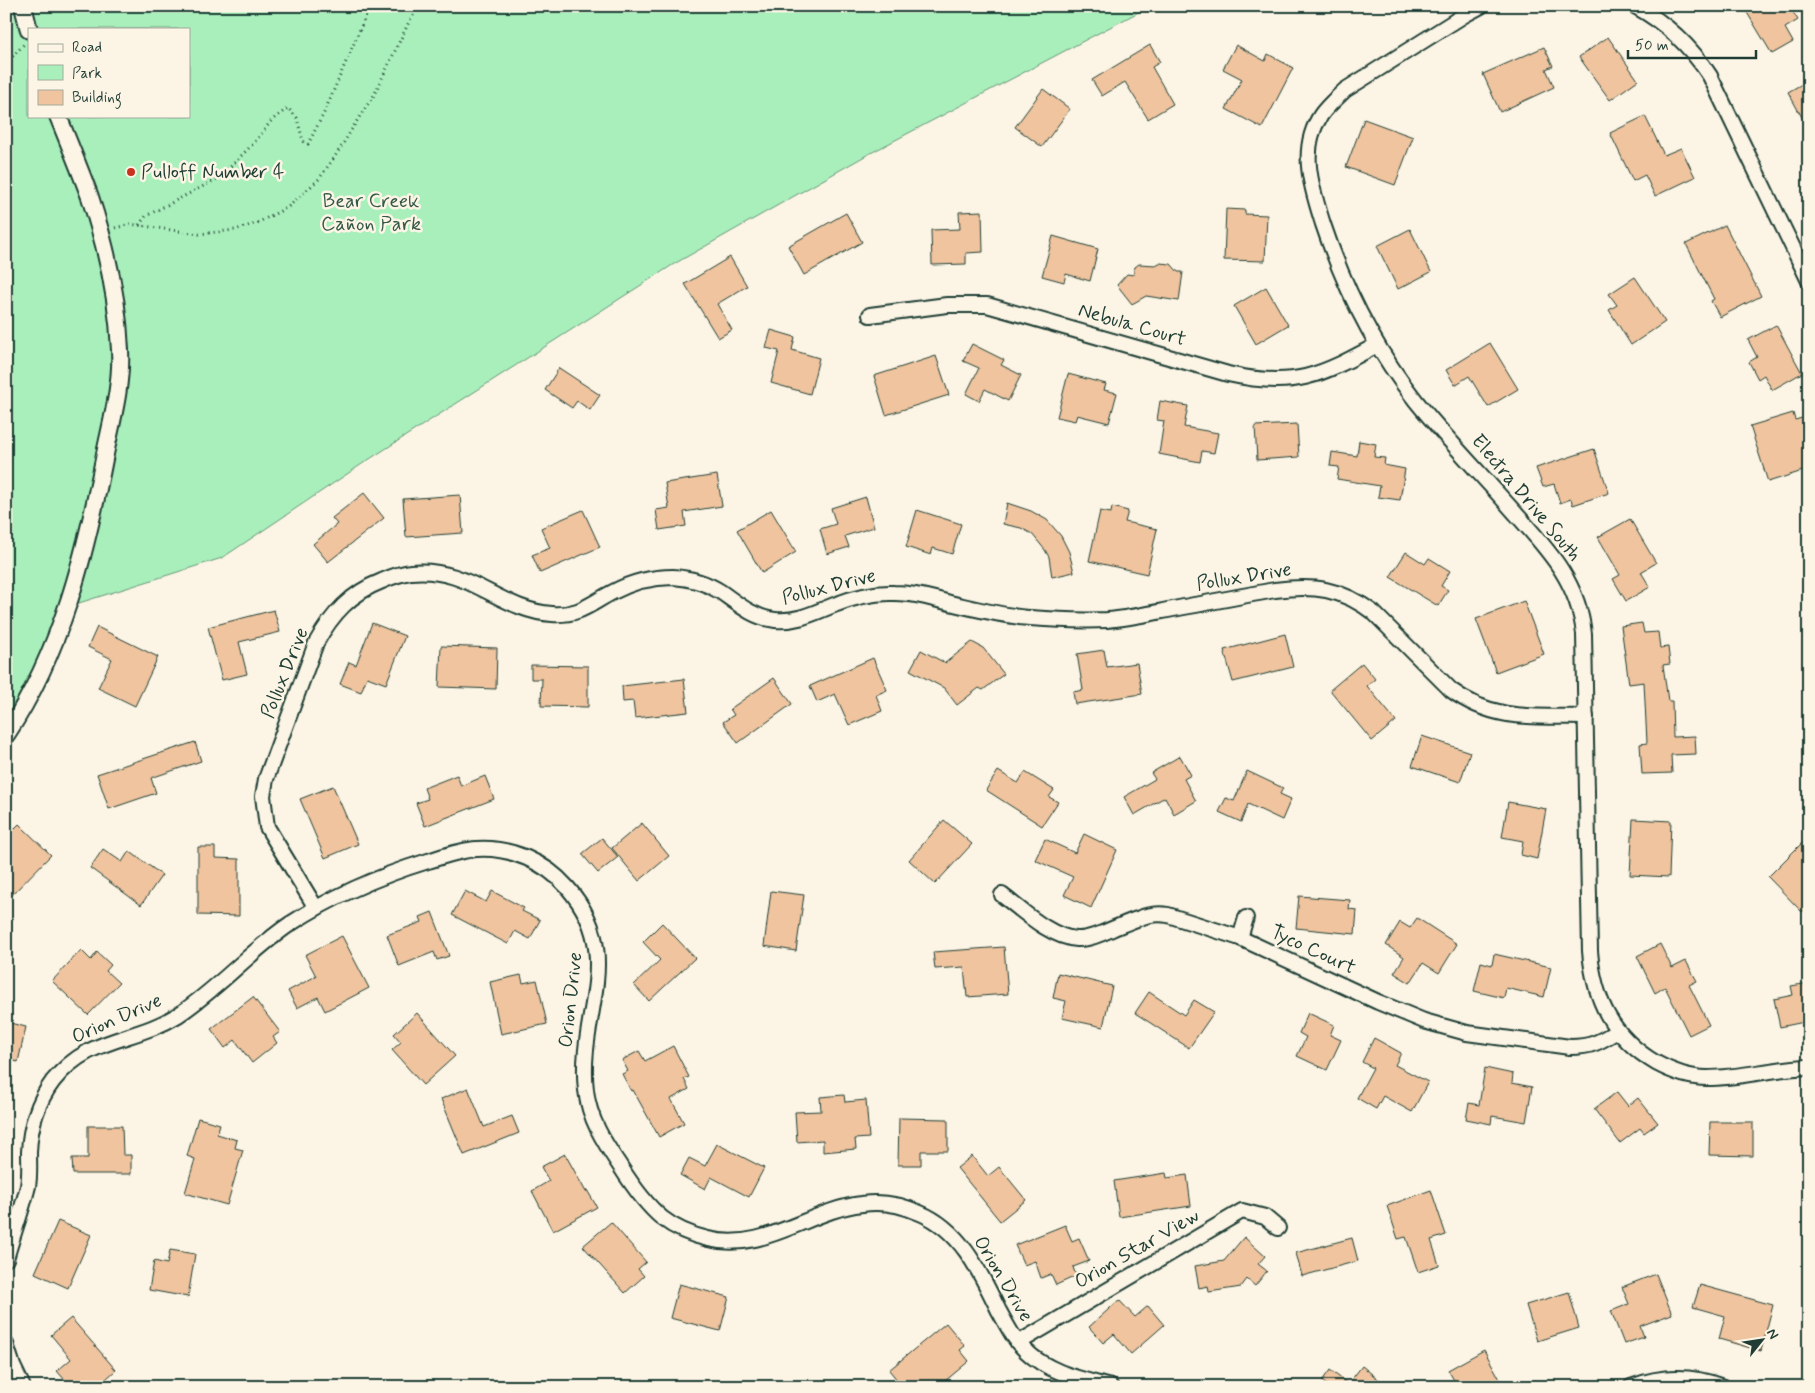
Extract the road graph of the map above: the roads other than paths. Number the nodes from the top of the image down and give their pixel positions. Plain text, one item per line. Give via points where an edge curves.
1 (23, 6) edge
2 (1481, 6) edge
3 (1635, 6) edge
4 (28, 28) edge
5 (59, 118) edge
6 (1809, 281) edge
7 (870, 314) dead end
8 (1377, 344) junction
9 (1586, 717) junction
10 (6, 735) edge
11 (1002, 896) dead end
12 (316, 908) junction
13 (1246, 918) dead end
14 (1240, 938) junction
15 (1617, 1031) junction
16 (1809, 1067) edge
17 (1278, 1228) dead end
18 (6, 1259) edge
19 (1018, 1343) junction
20 (6, 1344) edge
21 (23, 1387) edge
22 (1111, 1387) edge
23 (1631, 1387) edge
24 (1723, 1387) edge

1 - 4 street
2 - 8 street, Electra Drive South via 1345,90 1320,115 1310,146 1308,165 1325,229 1338,266
3 - 6 street via 1664,25 1698,57
5 - 10 street via 90,198 110,273 117,316 119,376 97,496 68,606 39,678
7 - 8 street, Nebula Court via 987,305 1228,374 1264,381 1306,377 1338,365
8 - 9 street, Electra Drive South via 1417,401 1551,554 1570,584 1582,617
9 - 12 street, Pollux Drive via 1520,716 1483,709 1451,690 1360,602 1329,590 1281,589 1129,617 1084,621 1028,618 911,594 873,593 793,620 778,620 763,618 706,584 676,577 643,580 612,592 579,612 551,614 520,606 454,575 409,572 368,586 327,623 316,642 266,780 263,796 267,827
9 - 15 street, Electra Drive South via 1591,971 1603,1007
11 - 14 street, Tyco Court via 1052,932 1078,940 1157,913
12 - 18 street, Orion Drive via 288,926 175,1017 79,1056 50,1084 40,1102 29,1146 29,1181
12 - 19 street, Orion Drive via 383,875 458,852 500,850 540,864 570,890 584,908 592,928 598,948 598,971 584,1073 586,1094 595,1126 650,1207 676,1228 716,1242 768,1236 829,1212 865,1203 883,1203 920,1213 936,1222 963,1247
13 - 14 street
14 - 15 street, Tyco Court via 1378,1002 1446,1028 1570,1047 1597,1044
15 - 16 street, Electra Drive South via 1646,1057 1691,1076 1723,1078
17 - 19 street, Orion Star View via 1265,1217 1242,1211
19 - 22 street, Orion Drive via 1027,1353 1058,1371
20 - 21 street
23 - 24 street via 1663,1378 1685,1377

